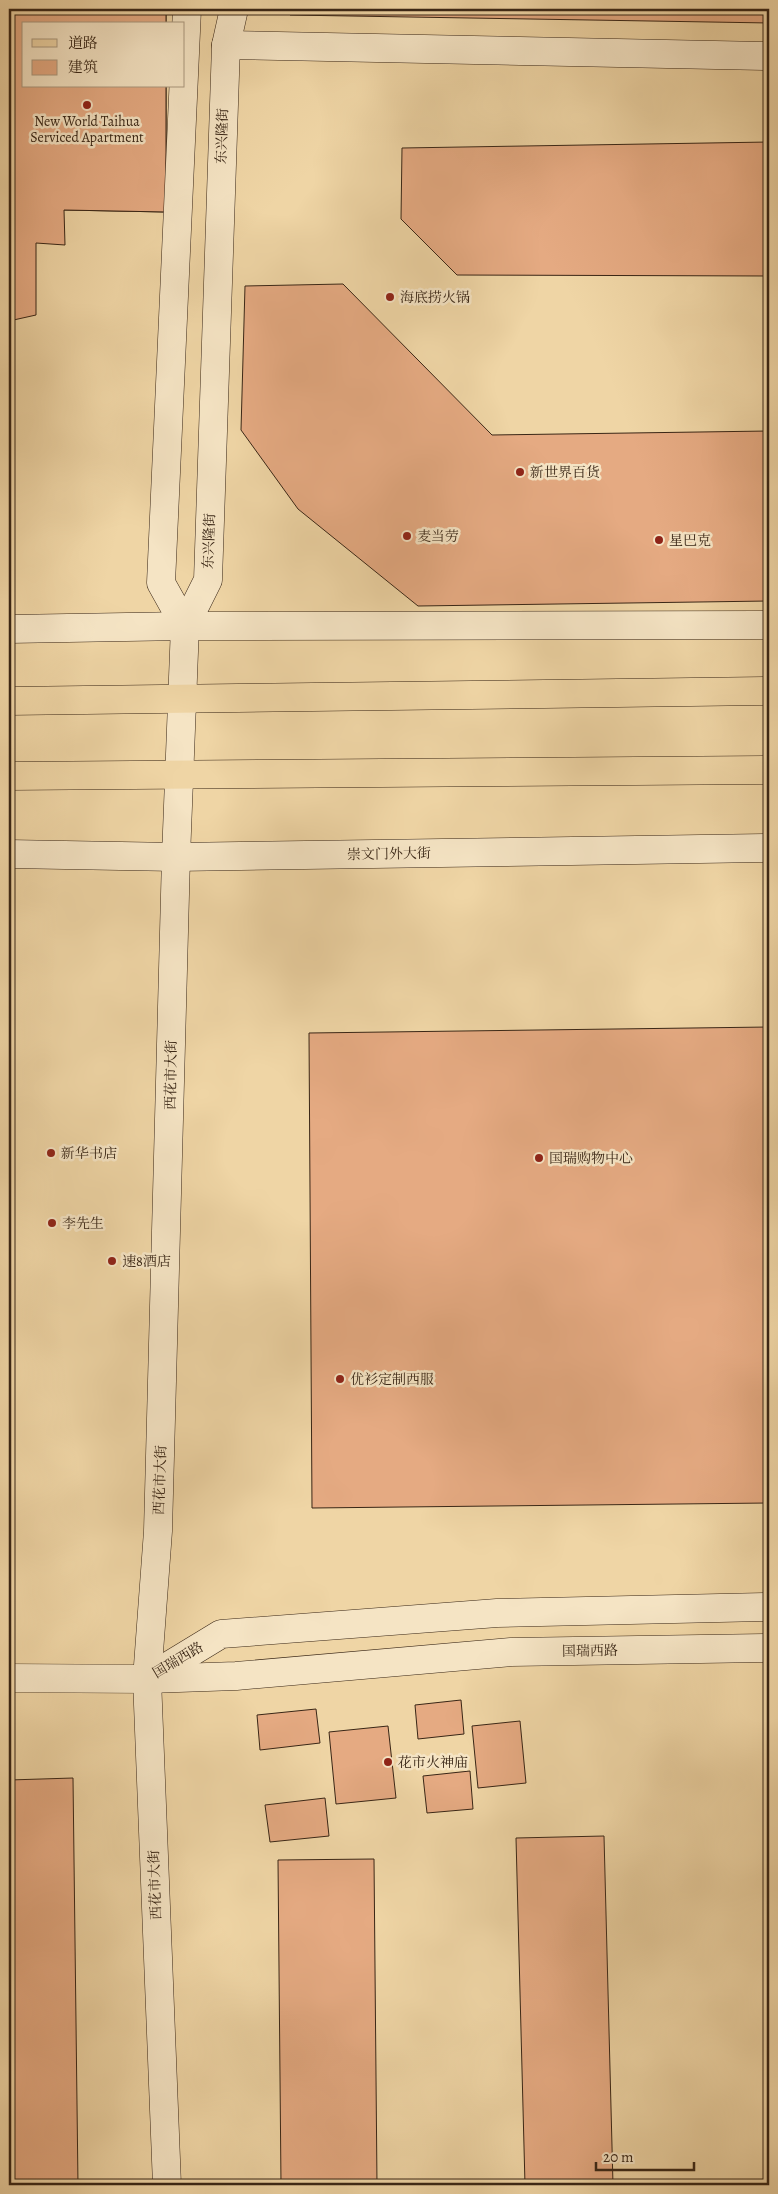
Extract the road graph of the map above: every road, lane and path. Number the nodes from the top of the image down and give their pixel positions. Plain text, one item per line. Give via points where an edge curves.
1 (187, 9) edge
2 (234, 9) edge
3 (226, 46) junction
4 (185, 53) edge
5 (769, 56) edge
6 (183, 88) edge
7 (769, 625) edge
8 (185, 626) junction
9 (9, 628) edge
10 (769, 691) edge
11 (183, 700) junction
12 (9, 701) edge
13 (769, 770) edge
14 (181, 775) junction
15 (9, 776) edge
16 (769, 848) edge
17 (9, 854) edge
18 (176, 857) junction
19 (769, 1607) edge
20 (769, 1648) edge
21 (9, 1678) edge
22 (147, 1679) junction
23 (167, 2185) edge

1 - 4 street
2 - 3 street, 东兴隆街
3 - 5 street
3 - 8 street, 东兴隆街 via 208,580
6 - 8 street via 161,583
7 - 8 street
8 - 9 street
8 - 11 street, 西花市大街
10 - 11 main road
11 - 12 main road
11 - 14 street, 西花市大街
13 - 14 main road
14 - 15 main road
14 - 18 street, 西花市大街
16 - 18 street, 崇文门外大街
17 - 18 street, 崇文门外大街
18 - 22 street, 西花市大街 via 159,1522
19 - 22 street, 国瑞西路 via 498,1613 221,1634
20 - 22 street, 国瑞西路 via 511,1652 236,1676
21 - 22 street
22 - 23 street, 西花市大街

